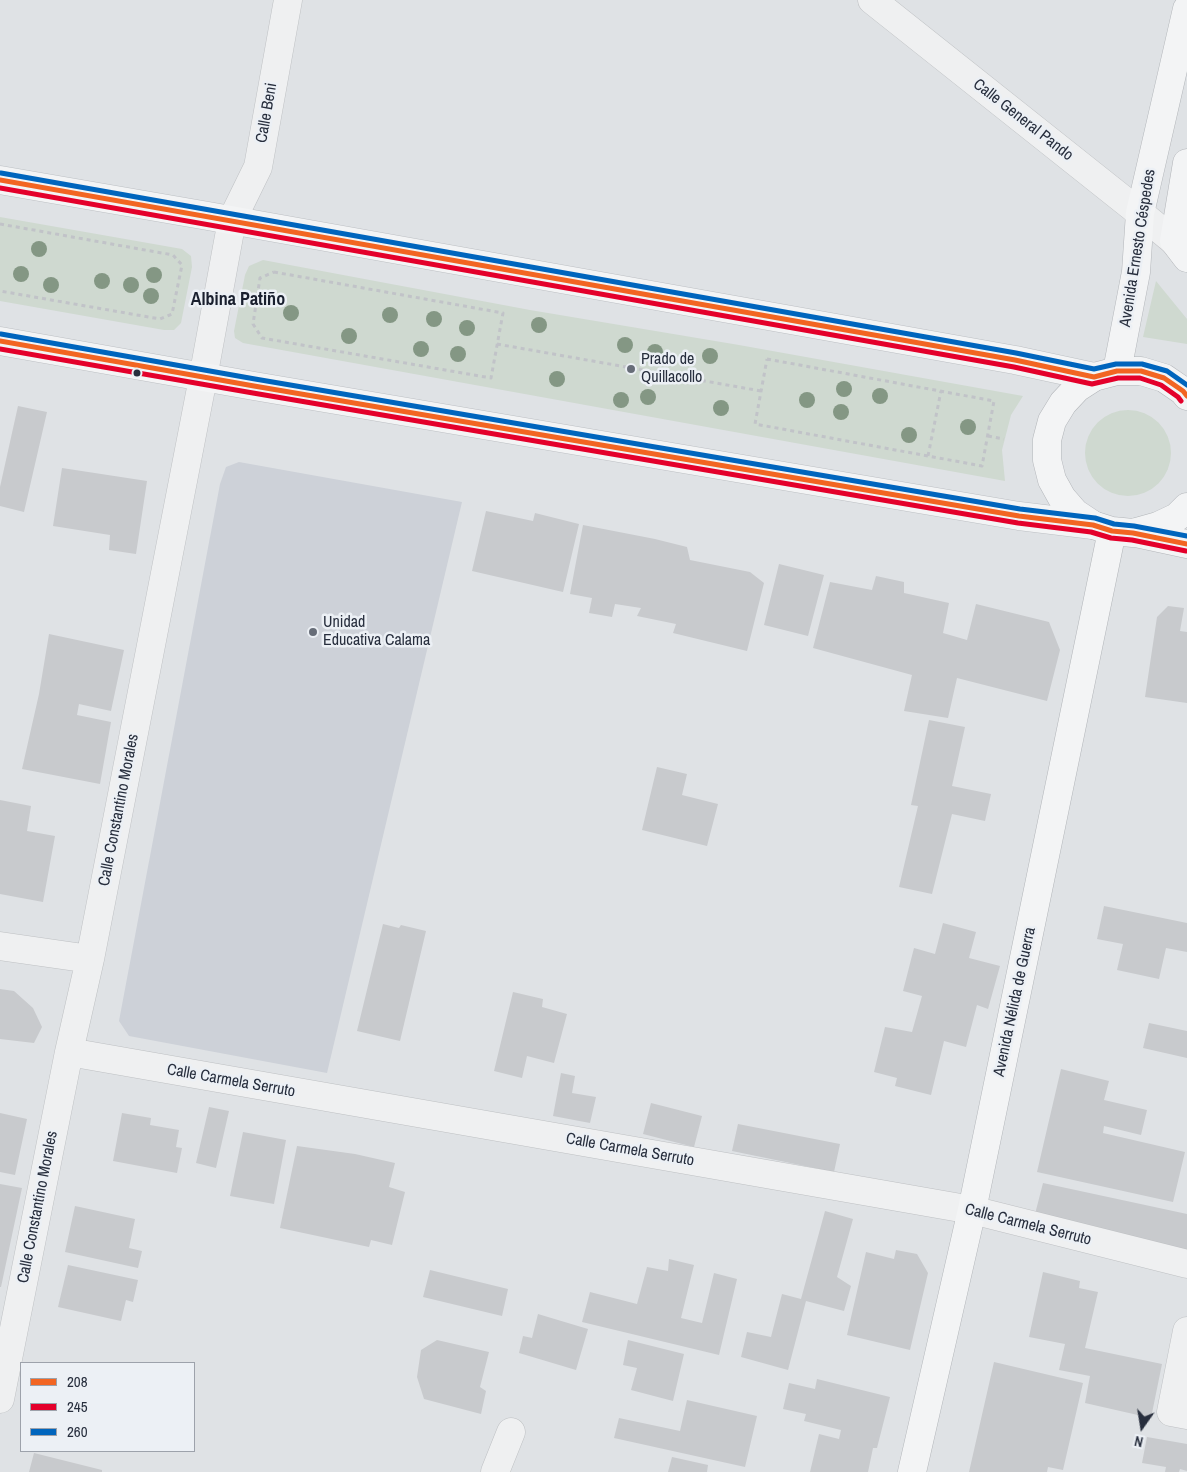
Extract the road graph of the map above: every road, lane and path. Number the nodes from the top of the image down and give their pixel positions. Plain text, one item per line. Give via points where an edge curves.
1 (288, 0) edge
2 (872, 0) edge
3 (1187, 9) edge
4 (1187, 163) edge
5 (0, 180) edge
6 (1140, 214) junction
7 (232, 220) junction
8 (0, 224) edge
9 (1180, 250) edge
10 (0, 291) edge
11 (0, 341) edge
12 (497, 344) junction
13 (1105, 374) junction
14 (203, 378) junction
15 (761, 391) junction
16 (941, 391) junction
17 (1186, 391) edge
18 (988, 436) junction
19 (1004, 439) dead end
20 (928, 456) junction
21 (1187, 506) edge
22 (1112, 529) junction
23 (1187, 544) edge
24 (0, 946) edge
25 (90, 959) junction
26 (69, 1052) junction
27 (972, 1210) junction
28 (1187, 1264) edge
29 (1187, 1331) edge
30 (0, 1399) edge
31 (1187, 1415) edge
32 (512, 1432) dead end
33 (495, 1472) edge
34 (912, 1472) edge

1 - 7 street, Calle Beni via 258,167
2 - 6 street, Calle General Pando
3 - 6 main road, Avenida Ernesto Céspedes
4 - 9 main road
5 - 7 main road
6 - 9 street, Calle General Pando
6 - 13 main road, Avenida Ernesto Céspedes via 1136,272
7 - 13 main road
7 - 14 street, Calle Constantino Morales
8 - 10 path via 173,255 182,265 172,314 160,319
11 - 14 main road
12 - 12 path via 503,313 274,272 260,278 254,324 262,338 491,378
12 - 15 path
13 - 17 main road via 1141,371 1164,378
13 - 22 main road via 1077,388 1062,403 1052,420 1047,460 1052,480 1075,513
14 - 22 main road
14 - 25 street, Calle Constantino Morales
15 - 16 path via 767,359
15 - 20 path via 755,424
16 - 18 path via 994,401
16 - 20 path
18 - 19 path
18 - 20 path via 982,466
21 - 22 main road via 1177,517 1158,526
22 - 23 main road
22 - 27 main road, Avenida Nélida de Guerra
24 - 25 street
25 - 26 street, Calle Constantino Morales
26 - 27 street, Calle Carmela Serruto
26 - 30 street, Calle Constantino Morales
27 - 28 street, Calle Carmela Serruto
27 - 34 main road, Avenida Nélida de Guerra
29 - 31 street via 1171,1412
32 - 33 street

